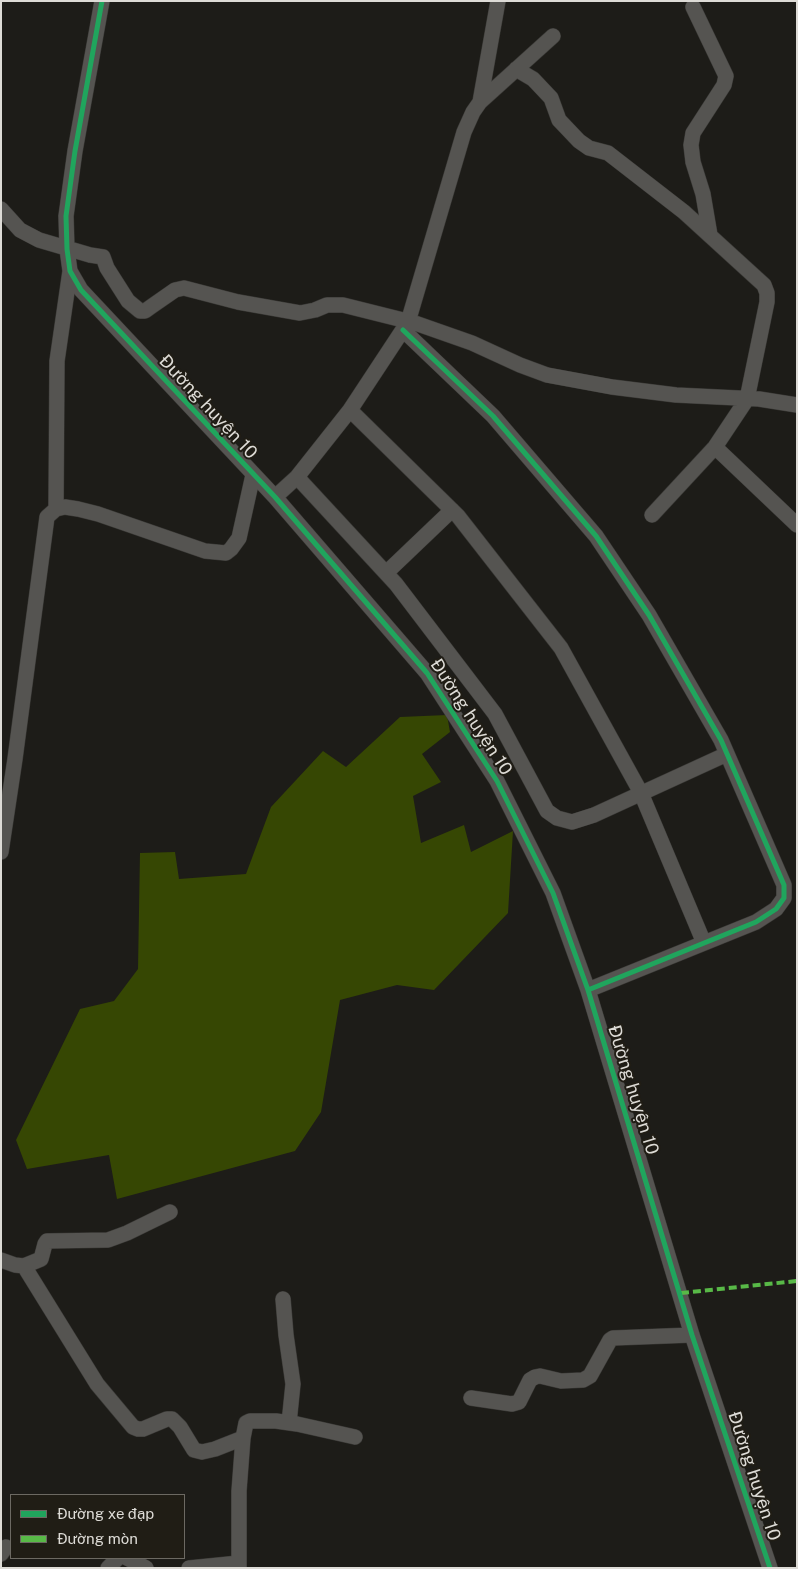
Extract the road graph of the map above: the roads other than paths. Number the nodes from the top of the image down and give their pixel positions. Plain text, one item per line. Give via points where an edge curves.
1 (102, 1) edge
2 (498, 1) edge
3 (693, 7) dead end
4 (553, 36) dead end
5 (516, 69) junction
6 (480, 102) junction
7 (1, 210) edge
8 (710, 236) junction
9 (67, 249) junction
10 (70, 271) junction
11 (405, 326) junction
12 (747, 399) junction
13 (797, 406) edge
14 (350, 410) junction
15 (715, 447) junction
16 (253, 475) junction
17 (297, 477) junction
18 (274, 497) junction
19 (56, 508) junction
20 (452, 510) junction
21 (652, 515) dead end
22 (797, 525) edge
23 (386, 573) junction
24 (727, 754) junction
25 (641, 793) junction
26 (1, 852) edge
27 (704, 943) junction
28 (588, 990) junction
29 (170, 1212) dead end
30 (1, 1260) edge
31 (24, 1266) junction
32 (283, 1299) dead end
33 (692, 1335) junction
34 (471, 1398) dead end
35 (289, 1423) junction
36 (355, 1437) dead end
37 (243, 1438) junction
38 (117, 1559) edge
39 (129, 1559) edge
40 (239, 1565) edge
41 (108, 1568) edge
42 (146, 1568) edge
43 (189, 1568) edge
44 (770, 1568) edge

1 - 9 street, Đường huyện 10 via 74,151 66,216
2 - 6 street
3 - 8 street via 726,76 724,85 693,133 691,145
4 - 5 street
5 - 6 street
5 - 8 street via 533,79 551,98 559,120 579,141 614,156
6 - 11 street via 464,132
7 - 9 street via 20,230
8 - 12 street via 764,285 767,293
9 - 10 street, Đường huyện 10
9 - 11 street via 103,257 123,294 140,311 184,288 300,313 334,304
10 - 16 street, Đường huyện 10 via 81,290
10 - 19 street via 57,361
11 - 12 street via 472,342 547,375 676,395
11 - 14 street
11 - 24 street via 493,416 596,536 649,615
12 - 13 street
12 - 15 street
14 - 17 street
14 - 20 street
15 - 21 street
15 - 22 street
16 - 18 street, Đường huyện 10
16 - 19 street via 239,538 226,553 205,551 91,512
17 - 18 street
17 - 23 street
18 - 28 street, Đường huyện 10 via 428,672 497,781 553,893
19 - 26 street via 47,517 45,526
20 - 23 street
20 - 25 street via 561,648
23 - 25 street via 495,714 547,811 572,822
24 - 25 street
24 - 27 street via 784,885 784,898 776,909 756,922
25 - 27 street
27 - 28 street
28 - 33 street, Đường huyện 10
29 - 31 street via 108,1240 47,1241 41,1259
30 - 31 street
31 - 37 street via 97,1384 133,1427 143,1429 167,1418 172,1419 194,1450 202,1452
32 - 35 street via 293,1384
33 - 34 street via 613,1338 590,1376 583,1380 535,1377 530,1380 519,1402 512,1404
33 - 44 street, Đường huyện 10
35 - 36 street
35 - 37 street via 248,1421
37 - 40 street
38 - 41 street
39 - 42 street
40 - 43 street

